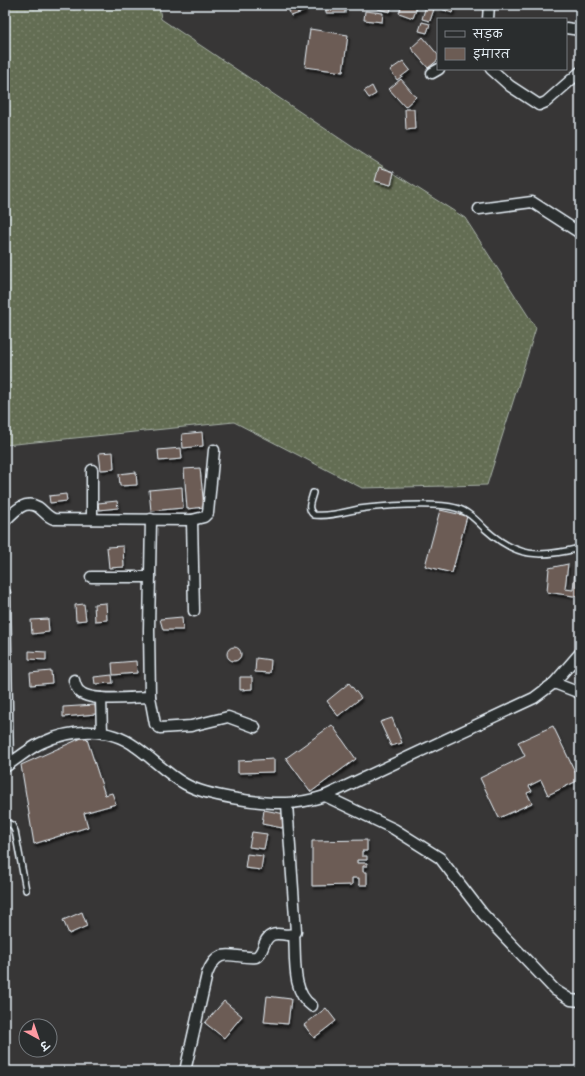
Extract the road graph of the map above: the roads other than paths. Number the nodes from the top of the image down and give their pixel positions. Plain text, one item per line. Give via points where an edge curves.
1 (489, 5) edge
2 (488, 18) edge
3 (567, 28) edge
4 (580, 30) edge
5 (492, 70) edge
6 (580, 72) edge
7 (479, 209) dead end
8 (580, 233) edge
9 (214, 450) dead end
10 (92, 470) dead end
11 (313, 493) dead end
12 (92, 519) junction
13 (151, 519) junction
14 (192, 520) junction
15 (5, 521) edge
16 (580, 548) edge
17 (91, 577) dead end
18 (150, 577) junction
19 (5, 593) edge
20 (194, 612) dead end
21 (580, 653) edge
22 (74, 680) dead end
23 (554, 683) junction
24 (580, 694) edge
25 (150, 697) junction
26 (101, 698) junction
27 (254, 727) dead end
28 (102, 733) junction
29 (6, 766) edge
30 (325, 796) junction
31 (287, 804) junction
32 (5, 822) edge
33 (26, 890) dead end
34 (294, 934) junction
35 (580, 1001) edge
36 (312, 1006) dead end
37 (185, 1071) edge

1 - 2 street
3 - 4 street
5 - 6 street via 510,86 539,105 546,102
7 - 8 street via 532,202
9 - 14 street via 208,513 204,517
10 - 12 street
11 - 16 lane via 309,505 314,515 361,509 444,506 464,511 498,541 514,549 546,555
12 - 13 street
12 - 15 street via 52,519 39,508 26,505 20,506
13 - 14 street
13 - 18 street
14 - 20 street
17 - 18 street
18 - 25 street
19 - 29 street
21 - 23 street
22 - 26 street via 80,692
23 - 24 street
23 - 30 street via 534,698
25 - 26 street
25 - 27 street via 153,720 160,728 191,726 226,718
26 - 28 street
28 - 29 street via 73,733 60,736 40,743
28 - 31 street via 129,742 176,779 193,788 267,803
30 - 31 street
30 - 35 street via 394,829 440,858 483,914 555,990 571,1000
31 - 34 street via 296,924
32 - 33 lane via 12,825 15,831
34 - 36 street via 299,990 305,1001
34 - 37 street via 289,936 276,933 269,936 260,955 256,957 231,954 214,961 207,974

